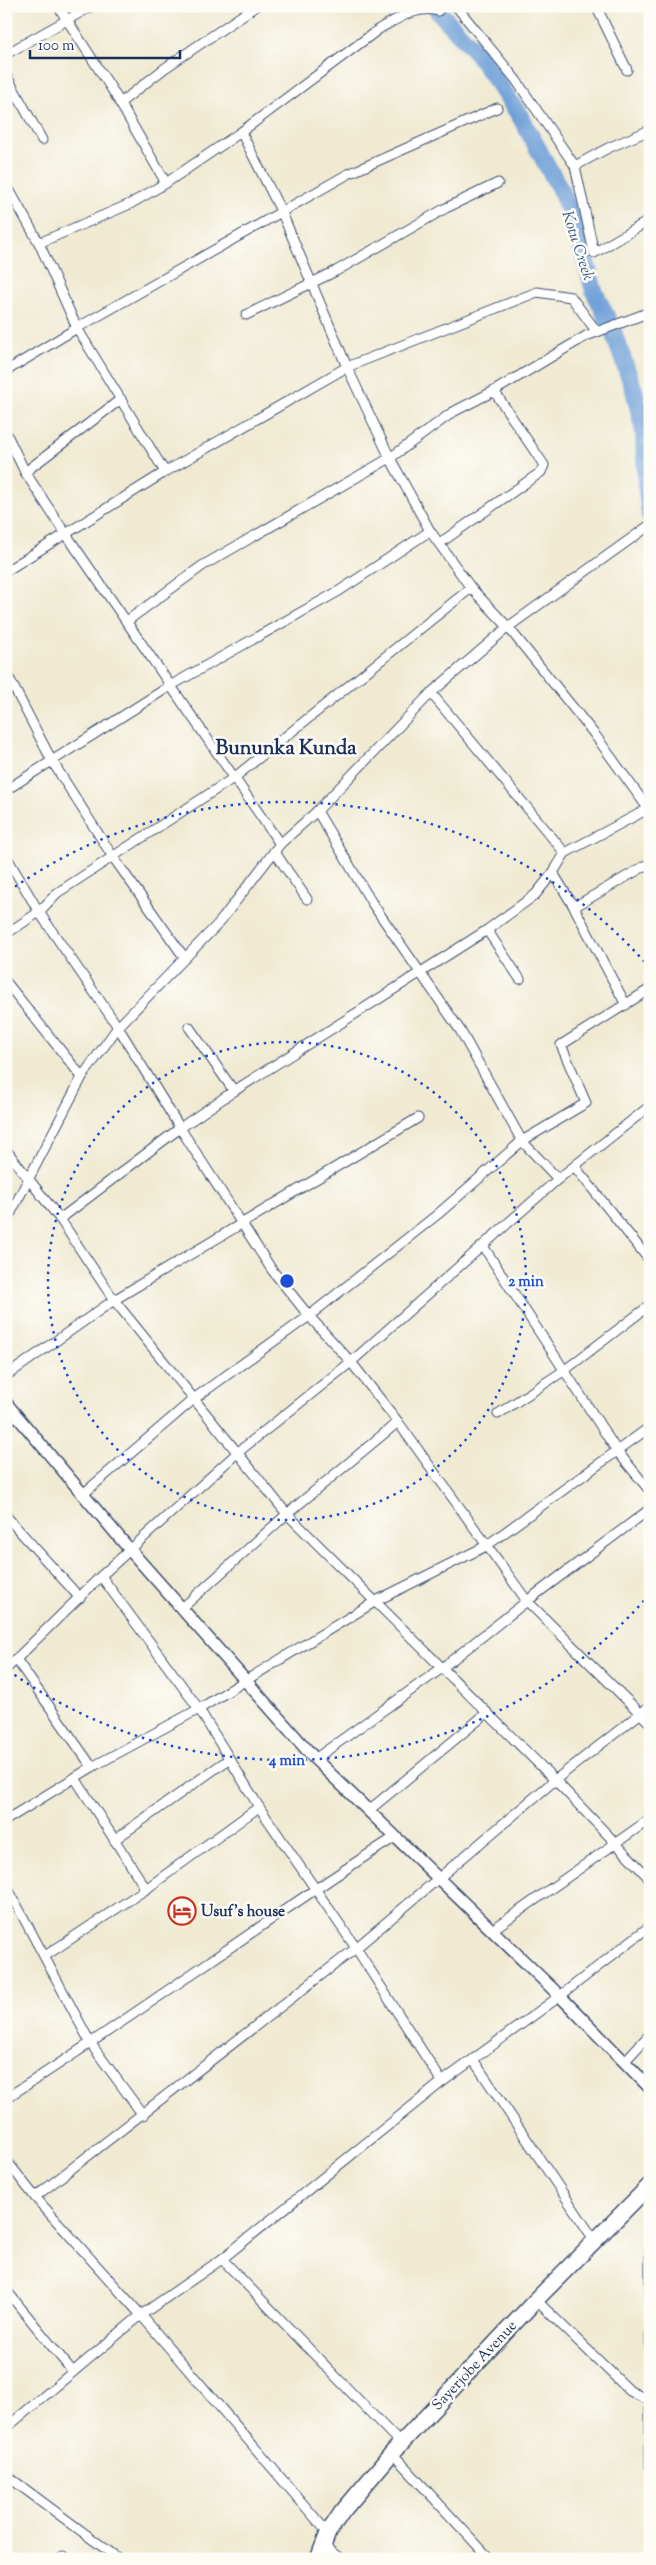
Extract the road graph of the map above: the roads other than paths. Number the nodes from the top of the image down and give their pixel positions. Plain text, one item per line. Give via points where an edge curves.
1 (58, 6) edge
2 (92, 6) edge
3 (256, 6) edge
4 (442, 6) edge
5 (456, 6) edge
6 (596, 6) edge
7 (68, 20) junction
8 (6, 54) edge
9 (627, 70) dead end
10 (6, 75) edge
11 (120, 104) junction
12 (498, 108) dead end
13 (650, 130) edge
14 (241, 132) junction
15 (42, 140) dead end
16 (575, 166) junction
17 (166, 183) junction
18 (498, 183) dead end
19 (6, 184) edge
20 (282, 213) junction
21 (650, 220) edge
22 (39, 243) junction
23 (312, 282) junction
24 (650, 312) edge
25 (246, 315) dead end
26 (77, 328) junction
27 (597, 332) junction
28 (347, 367) junction
29 (6, 371) edge
30 (494, 391) junction
31 (120, 398) junction
32 (6, 433) edge
33 (390, 458) junction
34 (25, 472) junction
35 (165, 472) junction
36 (650, 525) edge
37 (430, 531) junction
38 (66, 535) junction
39 (440, 543) junction
40 (6, 572) edge
41 (471, 588) junction
42 (127, 621) junction
43 (508, 627) junction
44 (6, 672) edge
45 (170, 686) junction
46 (431, 693) junction
47 (52, 762) junction
48 (235, 777) junction
49 (6, 790) edge
50 (649, 809) edge
51 (317, 811) junction
52 (280, 844) junction
53 (274, 851) junction
54 (565, 854) junction
55 (6, 856) edge
56 (113, 857) junction
57 (650, 863) edge
58 (553, 873) junction
59 (308, 899) dead end
60 (574, 907) junction
61 (39, 912) junction
62 (487, 930) junction
63 (6, 934) edge
64 (184, 957) junction
65 (421, 972) junction
66 (520, 979) dead end
67 (6, 982) edge
68 (650, 989) edge
69 (626, 1005) junction
70 (118, 1027) junction
71 (189, 1027) dead end
72 (82, 1077) junction
73 (234, 1091) junction
74 (650, 1106) edge
75 (418, 1118) dead end
76 (180, 1128) junction
77 (522, 1141) junction
78 (6, 1150) edge
79 (575, 1167) junction
80 (558, 1179) junction
81 (29, 1180) junction
82 (60, 1219) junction
83 (6, 1222) edge
84 (242, 1224) junction
85 (483, 1246) junction
86 (650, 1262) edge
87 (114, 1300) junction
88 (650, 1305) edge
89 (309, 1316) junction
90 (351, 1362) junction
91 (565, 1370) junction
92 (6, 1376) edge
93 (195, 1398) junction
94 (6, 1403) edge
95 (498, 1414) dead end
96 (398, 1422) junction
97 (650, 1427) edge
98 (617, 1451) junction
99 (237, 1453) junction
100 (650, 1491) edge
101 (82, 1495) junction
102 (650, 1510) edge
103 (287, 1514) junction
104 (6, 1516) edge
105 (486, 1546) junction
106 (130, 1550) junction
107 (101, 1576) junction
108 (80, 1598) junction
109 (376, 1601) junction
110 (527, 1601) junction
111 (182, 1609) junction
112 (16, 1659) junction
113 (442, 1668) junction
114 (6, 1669) edge
115 (246, 1680) junction
116 (650, 1706) edge
117 (199, 1709) junction
118 (487, 1713) junction
119 (640, 1714) junction
120 (650, 1723) edge
121 (229, 1759) junction
122 (315, 1759) junction
123 (92, 1767) junction
124 (75, 1778) junction
125 (555, 1780) junction
126 (259, 1807) junction
127 (368, 1811) junction
128 (650, 1819) edge
129 (6, 1820) edge
130 (395, 1837) junction
131 (114, 1840) junction
132 (614, 1843) junction
133 (650, 1879) edge
134 (439, 1880) junction
135 (6, 1885) edge
136 (315, 1888) junction
137 (146, 1889) junction
138 (650, 1926) edge
139 (492, 1930) junction
140 (356, 1948) junction
141 (45, 1956) junction
142 (560, 1996) junction
143 (650, 2034) edge
144 (92, 2044) junction
145 (474, 2061) junction
146 (625, 2061) junction
147 (442, 2082) junction
148 (650, 2088) edge
149 (6, 2098) edge
150 (143, 2115) junction
151 (6, 2160) edge
152 (650, 2185) edge
153 (34, 2197) junction
154 (594, 2241) junction
155 (222, 2259) junction
156 (6, 2290) edge
157 (536, 2300) junction
158 (140, 2315) junction
159 (73, 2372) junction
160 (649, 2401) edge
161 (6, 2428) edge
162 (396, 2448) junction
163 (650, 2467) edge
164 (6, 2475) edge
165 (323, 2546) edge
166 (119, 2559) edge
167 (342, 2559) edge
168 (490, 2559) edge

1 - 7 street
2 - 7 street
3 - 11 street via 165,68
4 - 14 street via 438,11 427,8 404,15 379,29
5 - 16 street via 516,80
6 - 9 street
7 - 8 street
7 - 11 street
10 - 15 street
11 - 17 street
12 - 20 street via 348,174
13 - 16 street
14 - 17 street
14 - 20 street
16 - 21 street via 594,253
17 - 22 street via 130,204
18 - 23 street
19 - 22 street
20 - 23 street
20 - 26 street
22 - 26 street
23 - 25 street
23 - 28 street
24 - 27 street
26 - 29 street
26 - 31 street
27 - 28 street via 571,297 537,292
27 - 30 street
28 - 33 street
28 - 35 street
30 - 33 street via 454,412
30 - 39 street via 544,465 540,472
31 - 34 street
31 - 35 street
32 - 34 street
33 - 37 street
33 - 42 street via 202,566
34 - 38 street
35 - 38 street
36 - 43 street
37 - 39 street
37 - 45 street via 339,591
38 - 40 street
38 - 42 street
39 - 41 street
41 - 43 street
41 - 48 street
42 - 45 street
43 - 46 street
43 - 50 street via 595,735
44 - 47 street
45 - 47 street
45 - 48 street
46 - 51 street
46 - 54 street
47 - 49 street
47 - 56 street
48 - 52 street
48 - 56 street
50 - 54 street
51 - 52 street
51 - 65 street via 372,903
52 - 53 street
53 - 59 street
53 - 64 street via 219,923
54 - 58 street
55 - 61 street
56 - 61 street via 57,893
56 - 64 street
57 - 60 street
58 - 60 street
58 - 62 street via 535,895
60 - 69 street
61 - 63 street
61 - 70 street
62 - 65 street
62 - 66 street
64 - 70 street
65 - 73 street
65 - 77 street via 460,1030
67 - 72 street
68 - 69 street
69 - 77 street via 561,1045 586,1103
70 - 72 street
70 - 76 street
71 - 73 street
72 - 81 street
73 - 76 street
74 - 79 street
75 - 84 street
76 - 82 street
76 - 84 street
77 - 80 street
77 - 89 street via 438,1214
78 - 81 street
79 - 80 street
79 - 86 street
80 - 85 street
81 - 82 street
81 - 83 street
82 - 87 street
84 - 87 street
84 - 89 street via 272,1270
85 - 90 street
85 - 91 street
87 - 92 street
87 - 93 street
88 - 91 street
89 - 90 street
89 - 93 street
90 - 96 street
90 - 99 street
91 - 95 street
91 - 98 street
93 - 99 street
93 - 101 street
94 - 101 street
96 - 103 street
96 - 105 street
97 - 98 street
98 - 100 street
98 - 105 street
99 - 103 street
99 - 106 street
101 - 106 street
102 - 110 street
103 - 109 street
103 - 111 street
104 - 108 street
105 - 109 street
105 - 110 street
106 - 107 street
106 - 111 street
107 - 108 street
107 - 117 street
108 - 112 street
109 - 113 street
109 - 115 street
110 - 113 street
110 - 119 street
111 - 115 street
112 - 114 street
112 - 123 street
113 - 118 street
113 - 122 street
115 - 117 street
115 - 122 street
116 - 119 street
117 - 121 street
117 - 123 street
118 - 125 street
118 - 127 street
119 - 120 street
119 - 125 street
121 - 126 street
121 - 131 street
122 - 127 street
123 - 124 street
124 - 129 street
124 - 131 street
125 - 132 street
125 - 134 street
126 - 136 street
126 - 137 street
127 - 130 street
128 - 132 street
130 - 134 street
130 - 136 street
131 - 137 street
132 - 133 street
132 - 139 street
134 - 139 street
134 - 140 street
135 - 141 street
136 - 140 street
136 - 144 street
137 - 141 street
138 - 142 street
139 - 142 street
140 - 147 street
140 - 150 street
141 - 144 street
142 - 145 street
142 - 146 street
143 - 146 street
144 - 149 street
144 - 150 street
145 - 147 street
145 - 154 street
146 - 148 street
147 - 155 street
150 - 153 street
151 - 153 street
152 - 154 main road, Sayerjobe Avenue
152 - 160 street
153 - 158 street
154 - 157 main road, Sayerjobe Avenue
155 - 158 street
155 - 162 street
156 - 159 street
157 - 160 street via 630,2392
157 - 162 main road, Sayerjobe Avenue
158 - 159 street
158 - 165 street
159 - 161 street
160 - 163 street
162 - 165 main road, Sayerjobe Avenue via 342,2512
162 - 168 street
164 - 166 street
165 - 167 street

